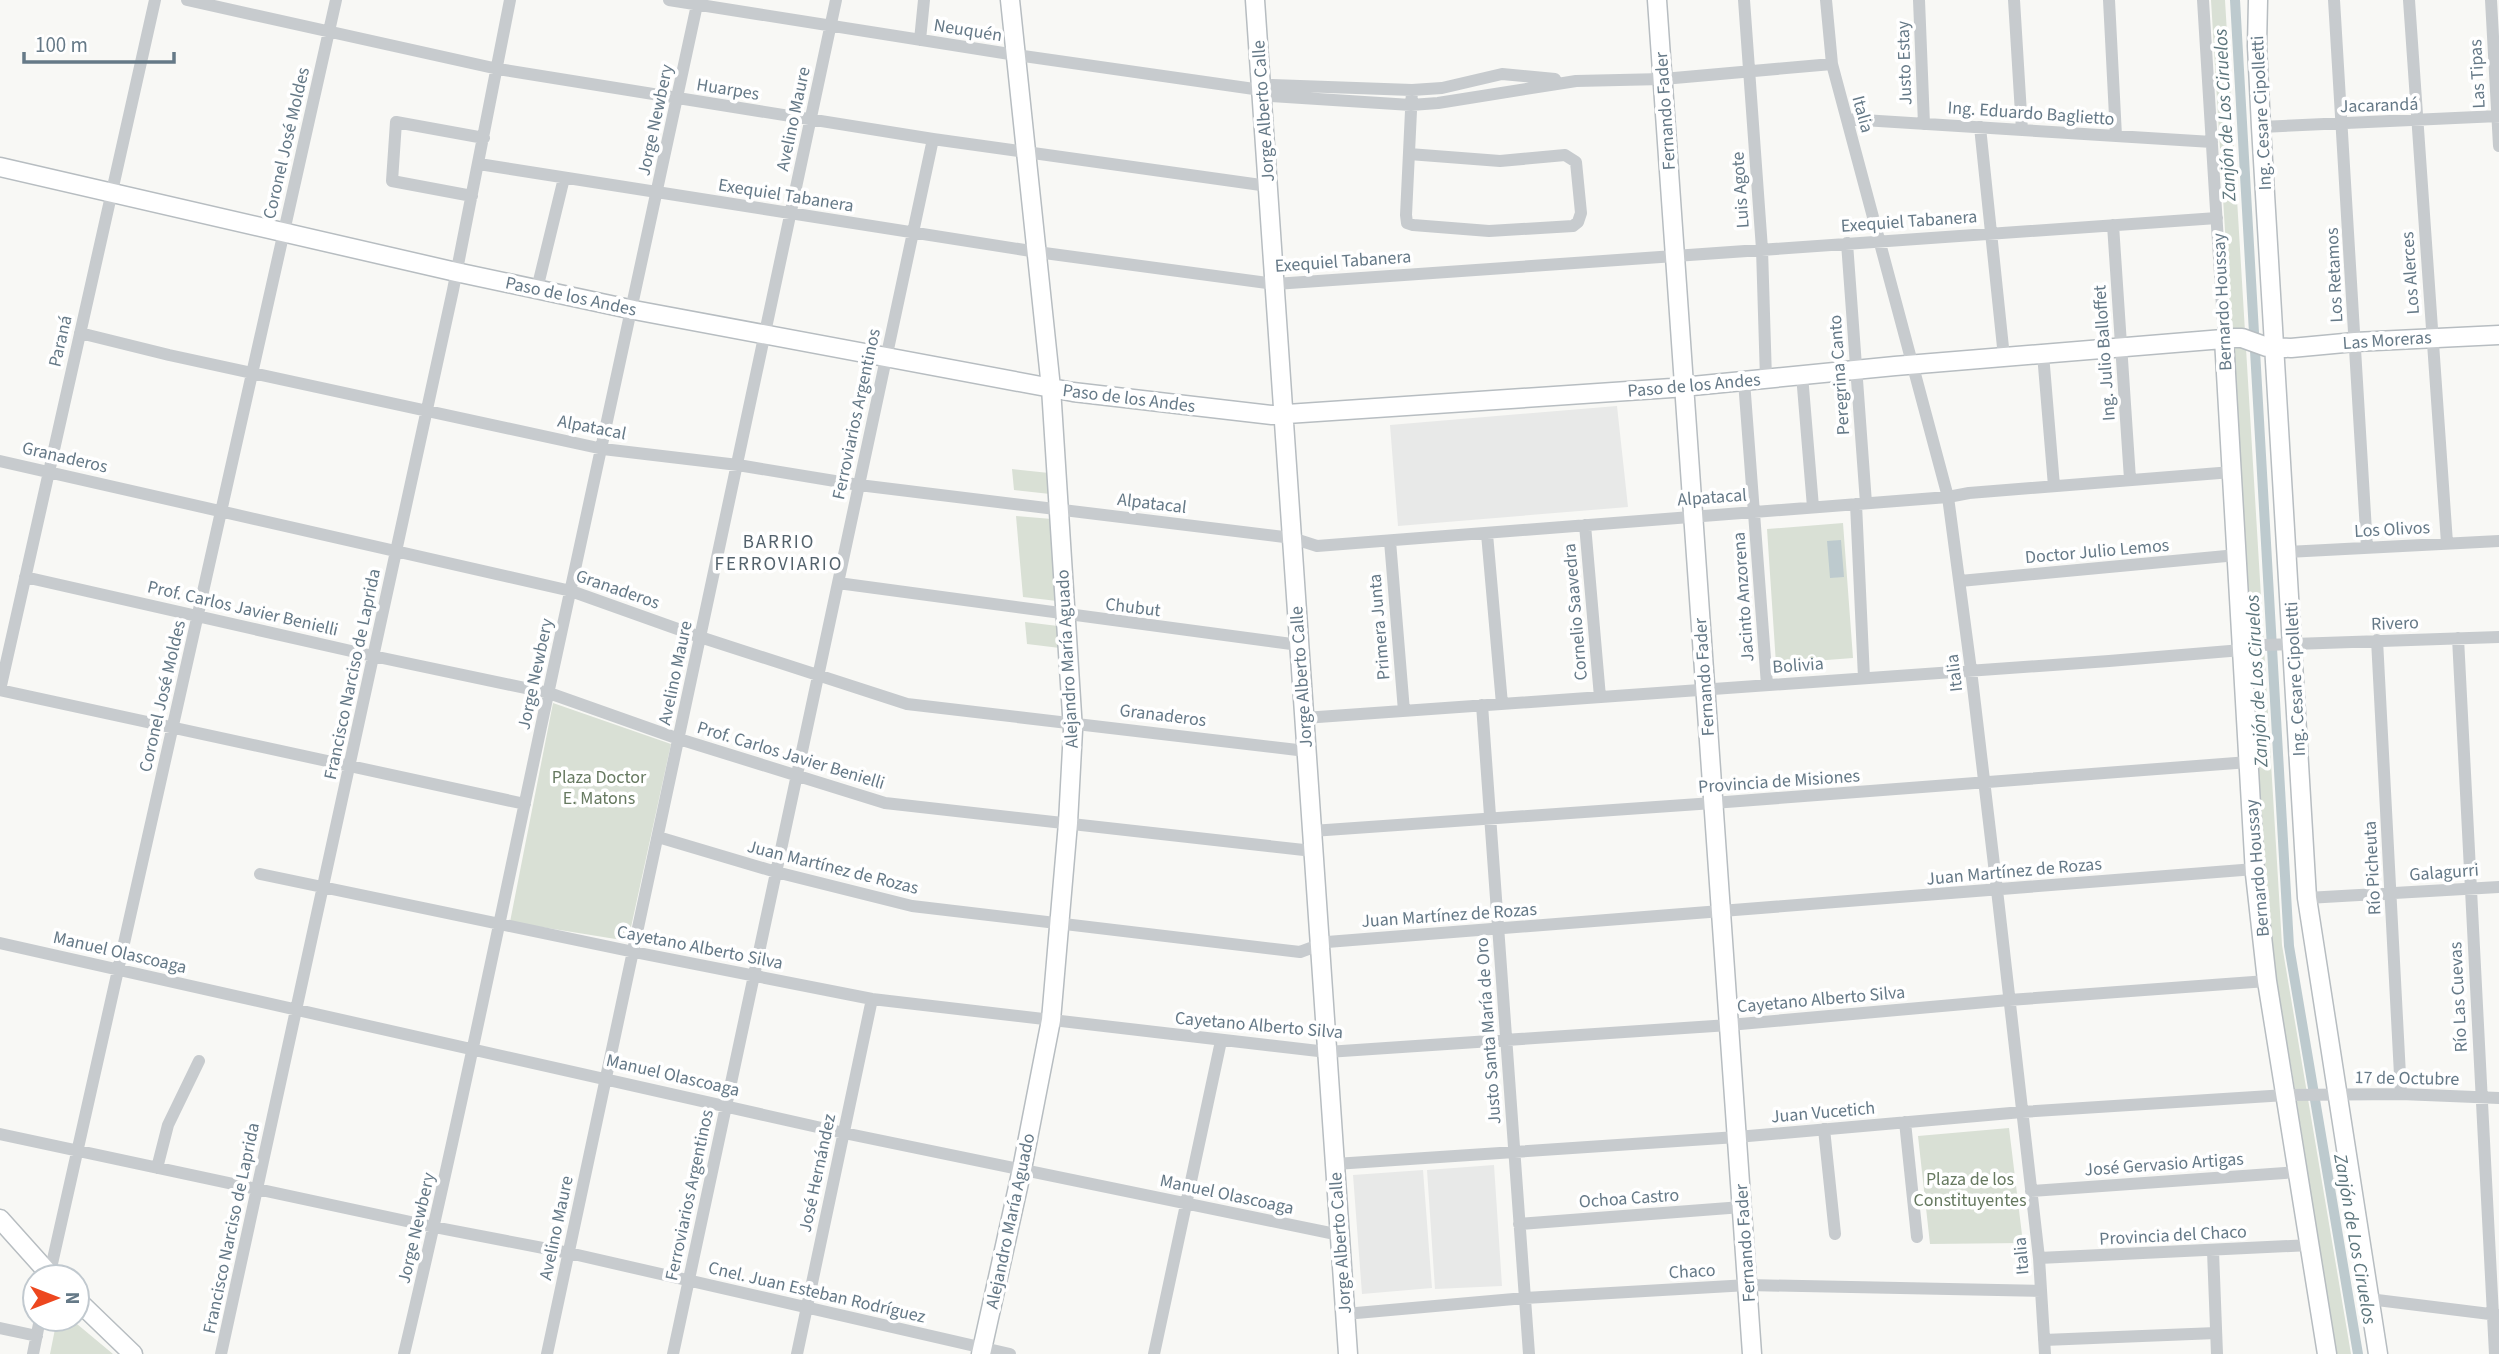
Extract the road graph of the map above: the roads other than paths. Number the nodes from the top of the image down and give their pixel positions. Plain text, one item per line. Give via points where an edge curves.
1 (155, 0) edge
2 (187, 0) edge
3 (336, 0) edge
4 (510, 0) edge
5 (669, 0) edge
6 (836, 0) edge
7 (924, 0) edge
8 (1010, 0) edge
9 (1255, 0) edge
10 (1657, 0) edge
11 (1744, 0) edge
12 (1826, 0) edge
13 (1919, 0) edge
14 (2014, 0) edge
15 (2109, 0) edge
16 (2203, 0) edge
17 (2258, 0) edge
18 (2334, 0) edge
19 (2409, 0) edge
20 (2491, 0) edge
21 (698, 2) edge
22 (831, 26) junction
23 (329, 32) junction
24 (920, 40) junction
25 (1016, 55) junction
26 (1832, 64) junction
27 (498, 69) junction
28 (1750, 70) junction
29 (1663, 79) junction
30 (1576, 81) junction
31 (1261, 90) junction
32 (1412, 90) junction
33 (1365, 96) junction
34 (678, 98) junction
35 (1411, 104) junction
36 (2498, 116) edge
37 (811, 119) junction
38 (1847, 119) junction
39 (2417, 121) junction
40 (1924, 124) junction
41 (2343, 124) junction
42 (1980, 127) junction
43 (2261, 127) junction
44 (2022, 130) junction
45 (2116, 136) junction
46 (484, 138) junction
47 (933, 139) junction
48 (2212, 142) junction
49 (2499, 146) edge
50 (1027, 153) junction
51 (1409, 154) junction
52 (479, 164) junction
53 (0, 167) edge
54 (564, 178) junction
55 (1268, 186) junction
56 (112, 192) junction
57 (658, 193) junction
58 (472, 196) junction
59 (791, 214) junction
60 (2217, 218) junction
61 (2113, 225) junction
62 (284, 231) junction
63 (913, 232) junction
64 (1991, 233) junction
65 (1880, 240) junction
66 (1847, 243) junction
67 (1762, 249) junction
68 (1037, 252) junction
69 (1675, 255) junction
70 (456, 272) junction
71 (1275, 284) junction
72 (537, 289) junction
73 (634, 310) junction
74 (80, 333) junction
75 (765, 334) junction
76 (2499, 335) edge
77 (2432, 337) junction
78 (2233, 338) junction
79 (2355, 342) junction
80 (2271, 347) junction
81 (2122, 348) junction
82 (2043, 354) junction
83 (886, 357) junction
84 (2004, 357) junction
85 (1912, 365) junction
86 (1856, 370) junction
87 (252, 373) junction
88 (1802, 375) junction
89 (1766, 379) junction
90 (1744, 381) junction
91 (1685, 386) junction
92 (1051, 388) junction
93 (427, 410) junction
94 (1283, 415) junction
95 (603, 449) junction
96 (0, 461) edge
97 (738, 465) junction
98 (49, 471) junction
99 (2232, 471) junction
100 (2130, 480) junction
101 (859, 485) junction
102 (2054, 486) junction
103 (1948, 497) junction
104 (1861, 504) junction
105 (1813, 507) junction
106 (1059, 509) junction
107 (221, 511) junction
108 (1754, 511) junction
109 (1693, 516) junction
110 (1584, 525) junction
111 (1487, 534) junction
112 (1292, 538) junction
113 (1390, 541) junction
114 (2499, 541) edge
115 (2447, 543) junction
116 (2367, 548) junction
117 (396, 550) junction
118 (2287, 552) junction
119 (2237, 555) junction
120 (25, 577) junction
121 (1960, 581) junction
122 (838, 583) junction
123 (571, 591) junction
124 (198, 615) junction
125 (1066, 616) junction
126 (700, 637) junction
127 (2499, 637) edge
128 (2458, 638) junction
129 (2377, 640) junction
130 (1299, 645) junction
131 (2286, 645) junction
132 (2242, 650) junction
133 (373, 656) junction
134 (1971, 670) junction
135 (819, 674) junction
136 (1864, 678) junction
137 (1768, 685) junction
138 (1704, 689) junction
139 (0, 690) edge
140 (549, 692) junction
141 (1600, 697) junction
142 (1502, 704) junction
143 (1482, 705) junction
144 (1404, 711) junction
145 (1304, 718) junction
146 (1073, 722) junction
147 (172, 728) junction
148 (679, 739) junction
149 (1306, 751) junction
150 (2249, 762) junction
151 (349, 767) junction
152 (797, 776) junction
153 (1984, 783) junction
154 (1713, 803) junction
155 (525, 804) junction
156 (1490, 819) junction
157 (1068, 823) junction
158 (1312, 831) junction
159 (659, 837) junction
160 (1313, 851) junction
161 (2255, 869) junction
162 (776, 872) junction
163 (260, 874) dead end
164 (324, 887) junction
165 (2499, 887) edge
166 (2470, 888) junction
167 (1997, 890) junction
168 (2390, 893) junction
169 (2307, 898) junction
170 (1721, 912) junction
171 (500, 923) junction
172 (1060, 923) junction
173 (1499, 929) junction
174 (0, 943) edge
175 (1320, 944) junction
176 (634, 952) junction
177 (118, 970) junction
178 (754, 977) junction
179 (2267, 981) junction
180 (872, 999) junction
181 (2009, 1000) junction
182 (296, 1010) junction
183 (1051, 1020) junction
184 (1729, 1025) junction
185 (1506, 1040) junction
186 (1221, 1041) junction
187 (474, 1049) junction
188 (1327, 1052) junction
189 (199, 1061) dead end
190 (607, 1078) junction
191 (2321, 1094) junction
192 (2401, 1094) junction
193 (2286, 1095) junction
194 (2481, 1098) junction
195 (2499, 1098) edge
196 (726, 1106) junction
197 (2022, 1112) junction
198 (1905, 1122) junction
199 (1824, 1129) junction
200 (844, 1132) junction
201 (0, 1134) edge
202 (1737, 1137) junction
203 (78, 1151) junction
204 (1514, 1152) junction
205 (1335, 1164) junction
206 (157, 1168) junction
207 (1022, 1169) junction
208 (2298, 1172) junction
209 (256, 1189) junction
210 (2031, 1191) junction
211 (1186, 1203) junction
212 (1742, 1207) junction
213 (0, 1219) edge
214 (1519, 1224) junction
215 (434, 1227) junction
216 (1835, 1234) dead end
217 (1340, 1236) junction
218 (1917, 1237) dead end
219 (2310, 1245) junction
220 (2213, 1251) junction
221 (569, 1254) junction
222 (2039, 1258) junction
223 (39, 1263) edge
224 (54, 1263) edge
225 (689, 1281) junction
226 (1748, 1285) junction
227 (2041, 1291) junction
228 (1525, 1298) junction
229 (2370, 1299) junction
230 (807, 1308) junction
231 (91, 1314) edge
232 (1345, 1314) junction
233 (2496, 1314) edge
234 (0, 1328) edge
235 (38, 1333) edge
236 (2216, 1333) junction
237 (37, 1336) junction
238 (2044, 1340) junction
239 (982, 1351) edge
240 (33, 1354) edge
241 (133, 1354) edge
242 (221, 1354) edge
243 (404, 1354) edge
244 (547, 1354) edge
245 (673, 1354) edge
246 (797, 1354) edge
247 (1010, 1354) edge
248 (1154, 1354) edge
249 (1348, 1354) edge
250 (1529, 1354) edge
251 (1752, 1354) edge
252 (2045, 1354) edge
253 (2217, 1354) edge
254 (2327, 1354) edge
255 (2378, 1354) edge
256 (2495, 1354) edge

1 - 56 street, Paraná
2 - 23 street, Huarpes
3 - 23 street, Coronel José Moldes
4 - 27 street, Francisco Narciso de Laprida
5 - 21 street, Neuquén
6 - 22 street, Avelino Maure
7 - 24 street
8 - 25 street, Alejandro María Aguado
9 - 31 street, Jorge Alberto Calle
10 - 29 street, Fernando Fader
11 - 28 street, Luis Agote
12 - 26 street, Italia
13 - 40 street, Justo Estay
14 - 44 street
15 - 45 street
16 - 48 street, Bernardo Houssay
17 - 43 street, Ing. Cesare Cipolletti
18 - 41 street, Los Retamos
19 - 39 street, Los Alerces
20 - 36 street, Las Tipas
21 - 22 street, Neuquén
21 - 34 street, Jorge Newbery
22 - 24 street, Neuquén
22 - 37 street, Avelino Maure
23 - 27 street, Huarpes
23 - 62 street, Coronel José Moldes
24 - 25 street, Neuquén
25 - 31 street, Neuquén
25 - 50 street, Alejandro María Aguado
26 - 28 street
26 - 38 street, Italia
27 - 34 street, Huarpes
27 - 46 street, Francisco Narciso de Laprida
28 - 29 street
28 - 67 street, Luis Agote
29 - 30 street
29 - 69 street, Fernando Fader
30 - 32 street via 1502,74
30 - 35 street
31 - 33 street via 1271,96
31 - 55 street, Jorge Alberto Calle
32 - 33 street
32 - 35 street
33 - 35 street
34 - 37 street, Huarpes
34 - 57 street, Jorge Newbery
35 - 51 street
36 - 39 street, Jacarandá
36 - 49 street, Las Tipas
37 - 47 street, Huarpes
37 - 59 street, Avelino Maure
38 - 40 street, Ing. Eduardo Baglietto
38 - 65 street, Italia
39 - 41 street, Jacarandá
39 - 77 street, Los Alerces
40 - 42 street, Ing. Eduardo Baglietto
41 - 43 street, Jacarandá
41 - 79 street, Los Retamos
42 - 44 street, Ing. Eduardo Baglietto
42 - 64 street
43 - 80 street, Ing. Cesare Cipolletti
44 - 45 street, Ing. Eduardo Baglietto
45 - 48 street, Ing. Eduardo Baglietto
46 - 52 street, Francisco Narciso de Laprida
46 - 58 street via 396,122 392,181
47 - 50 street, Huarpes
47 - 63 street, Ferroviarios Argentinos
48 - 60 street, Bernardo Houssay
50 - 55 street, Huarpes
50 - 68 street, Alejandro María Aguado
51 - 51 street via 1408,223 1505,231 1578,222 1576,162 1572,157 1500,161
52 - 54 street, Exequiel Tabanera
52 - 58 street, Francisco Narciso de Laprida
53 - 56 street, Paso de los Andes
54 - 57 street, Exequiel Tabanera
54 - 72 street
55 - 71 street, Jorge Alberto Calle
56 - 62 street, Paso de los Andes
56 - 74 street, Paraná
57 - 59 street, Exequiel Tabanera
57 - 73 street, Jorge Newbery
58 - 70 street, Francisco Narciso de Laprida
59 - 63 street, Exequiel Tabanera
59 - 75 street, Avelino Maure
60 - 61 street, Exequiel Tabanera
60 - 78 street, Bernardo Houssay
61 - 64 street, Exequiel Tabanera
61 - 81 street, Ing. Julio Balloffet
62 - 70 street, Paso de los Andes
62 - 87 street, Coronel José Moldes
63 - 68 street, Exequiel Tabanera
63 - 83 street, Ferroviarios Argentinos
64 - 65 street, Exequiel Tabanera
64 - 84 street
65 - 66 street, Exequiel Tabanera
65 - 85 street, Italia
66 - 67 street, Exequiel Tabanera
66 - 86 street, Peregrina Canto
67 - 69 street, Exequiel Tabanera
67 - 89 street, Luis Agote
68 - 71 street, Exequiel Tabanera
68 - 92 street, Alejandro María Aguado
69 - 71 street, Exequiel Tabanera
69 - 91 street, Fernando Fader
70 - 72 street, Paso de los Andes
70 - 93 street, Francisco Narciso de Laprida
71 - 94 street, Jorge Alberto Calle
72 - 73 street, Paso de los Andes
73 - 75 street, Paso de los Andes
73 - 95 street, Jorge Newbery
74 - 87 street, Alpatacal
74 - 98 street, Paraná
75 - 83 street, Paso de los Andes
75 - 97 street, Avelino Maure
76 - 77 street, Las Moreras
77 - 79 street, Las Moreras
77 - 115 street, Los Alerces
78 - 80 street, Paso de los Andes
78 - 81 street, Paso de los Andes
78 - 99 street, Bernardo Houssay
79 - 80 street, Las Moreras
79 - 116 street, Los Retamos
80 - 118 street, Ing. Cesare Cipolletti
81 - 82 street, Paso de los Andes
81 - 100 street, Ing. Julio Balloffet
82 - 84 street, Paso de los Andes
82 - 102 street
83 - 92 street, Paso de los Andes
83 - 101 street, Ferroviarios Argentinos
84 - 85 street, Paso de los Andes
85 - 86 street, Paso de los Andes
85 - 103 street, Italia
86 - 88 street, Paso de los Andes
86 - 104 street, Peregrina Canto
87 - 93 street, Alpatacal
87 - 107 street, Coronel José Moldes
88 - 89 street, Paso de los Andes
88 - 105 street
89 - 90 street, Paso de los Andes
90 - 91 street, Paso de los Andes
90 - 108 street, Jacinto Anzorena
91 - 94 street, Paso de los Andes
91 - 109 street, Fernando Fader
92 - 94 street, Paso de los Andes
92 - 106 street, Alejandro María Aguado
93 - 95 street, Alpatacal
93 - 117 street, Francisco Narciso de Laprida
94 - 112 street, Jorge Alberto Calle
95 - 97 street, Alpatacal
95 - 123 street, Jorge Newbery
96 - 98 street, Granaderos
97 - 101 street, Alpatacal
97 - 126 street, Avelino Maure
98 - 107 street, Granaderos
98 - 120 street, Paraná
99 - 100 street, Alpatacal
99 - 119 street, Bernardo Houssay
100 - 102 street, Alpatacal
101 - 106 street, Alpatacal
101 - 122 street, Ferroviarios Argentinos
102 - 103 street, Alpatacal
103 - 104 street, Alpatacal
103 - 121 street, Italia
104 - 105 street, Alpatacal
104 - 136 street, Peregrina Canto
105 - 108 street, Alpatacal
106 - 112 street, Alpatacal
106 - 125 street, Alejandro María Aguado
107 - 117 street, Granaderos
107 - 124 street, Coronel José Moldes
108 - 109 street, Alpatacal
108 - 137 street, Jacinto Anzorena
109 - 110 street, Alpatacal
109 - 138 street, Fernando Fader
110 - 111 street, Alpatacal
110 - 141 street, Cornelio Saavedra
111 - 113 street, Alpatacal
111 - 142 street
112 - 113 street, Alpatacal via 1317,546
112 - 130 street, Jorge Alberto Calle
113 - 144 street, Primera Junta
114 - 115 street, Los Olivos
115 - 116 street, Los Olivos
116 - 118 street, Los Olivos
117 - 123 street, Granaderos
117 - 133 street, Francisco Narciso de Laprida
118 - 131 street, Ing. Cesare Cipolletti
119 - 121 street, Doctor Julio Lemos
119 - 132 street, Bernardo Houssay
120 - 124 street, Prof. Carlos Javier Benielli
120 - 139 street, Paraná
121 - 134 street, Italia
122 - 125 street, Chubut
122 - 135 street, Ferroviarios Argentinos
123 - 126 street, Granaderos
123 - 140 street, Jorge Newbery
124 - 133 street, Prof. Carlos Javier Benielli
124 - 147 street, Coronel José Moldes
125 - 130 street, Chubut
125 - 146 street, Alejandro María Aguado
126 - 135 street, Granaderos
126 - 148 street, Avelino Maure
127 - 128 street, Rivero
128 - 129 street, Rivero
128 - 166 street, Río Las Cuevas
129 - 131 street, Rivero
129 - 168 street, Río Picheuta
130 - 145 street, Jorge Alberto Calle
131 - 132 street, Bolivia
131 - 169 street, Ing. Cesare Cipolletti
132 - 134 street, Bolivia
132 - 150 street, Bernardo Houssay
133 - 140 street, Prof. Carlos Javier Benielli
133 - 151 street, Francisco Narciso de Laprida
134 - 136 street, Bolivia
134 - 153 street, Italia
135 - 146 street, Granaderos via 906,704
135 - 152 street, Ferroviarios Argentinos
136 - 137 street, Bolivia
137 - 138 street, Bolivia
138 - 141 street, Bolivia
138 - 154 street, Fernando Fader
139 - 147 street
140 - 148 street, Prof. Carlos Javier Benielli
140 - 155 street, Jorge Newbery
141 - 142 street, Bolivia
142 - 143 street, Bolivia
143 - 144 street, Bolivia
143 - 156 street, Justo Santa María de Oro
144 - 145 street, Bolivia
145 - 149 street, Jorge Alberto Calle
146 - 149 street, Granaderos
146 - 157 street, Alejandro María Aguado
147 - 151 street
147 - 177 street, Coronel José Moldes
148 - 152 street, Prof. Carlos Javier Benielli
148 - 159 street, Avelino Maure
149 - 158 street, Jorge Alberto Calle
150 - 153 street, Provincia de Misiones
150 - 161 street, Bernardo Houssay
151 - 155 street
151 - 164 street, Francisco Narciso de Laprida
152 - 157 street, Prof. Carlos Javier Benielli via 898,805
152 - 162 street, Ferroviarios Argentinos
153 - 154 street, Provincia de Misiones
153 - 167 street, Italia
154 - 156 street, Provincia de Misiones
154 - 170 street, Fernando Fader
155 - 171 street, Jorge Newbery
156 - 158 street, Provincia de Misiones
156 - 173 street, Justo Santa María de Oro
157 - 160 street, Prof. Carlos Javier Benielli
157 - 172 street, Alejandro María Aguado
158 - 160 street, Jorge Alberto Calle
159 - 162 street, Juan Martínez de Rozas
159 - 176 street, Avelino Maure
160 - 175 street, Jorge Alberto Calle
161 - 167 street, Juan Martínez de Rozas
161 - 179 street, Bernardo Houssay
162 - 172 street, Juan Martínez de Rozas via 912,906
162 - 178 street, Ferroviarios Argentinos
163 - 164 street, Cayetano Alberto Silva
164 - 171 street, Cayetano Alberto Silva
164 - 182 street, Francisco Narciso de Laprida
165 - 166 street, Galagurri
166 - 168 street, Galagurri
166 - 194 street, Río Las Cuevas
167 - 170 street, Juan Martínez de Rozas
167 - 181 street, Italia
168 - 169 street, Galagurri
168 - 192 street, Río Picheuta
169 - 191 street, Ing. Cesare Cipolletti
170 - 173 street, Juan Martínez de Rozas
170 - 184 street, Fernando Fader
171 - 176 street, Cayetano Alberto Silva
171 - 187 street, Jorge Newbery
172 - 175 street, Juan Martínez de Rozas via 1300,952
172 - 183 street, Alejandro María Aguado
173 - 175 street, Juan Martínez de Rozas
173 - 185 street, Justo Santa María de Oro
174 - 177 street, Manuel Olascoaga
175 - 188 street, Jorge Alberto Calle
176 - 178 street, Cayetano Alberto Silva
176 - 190 street, Avelino Maure
177 - 182 street, Manuel Olascoaga
177 - 203 street, Coronel José Moldes
178 - 180 street, Cayetano Alberto Silva
178 - 196 street, Ferroviarios Argentinos
179 - 181 street, Cayetano Alberto Silva
179 - 193 street, Bernardo Houssay
180 - 183 street, Cayetano Alberto Silva
180 - 200 street, José Hernández
181 - 184 street, Cayetano Alberto Silva
181 - 197 street, Italia
182 - 187 street, Manuel Olascoaga
182 - 209 street, Francisco Narciso de Laprida
183 - 186 street, Cayetano Alberto Silva
183 - 207 street, Alejandro María Aguado
184 - 185 street, Cayetano Alberto Silva
184 - 202 street, Fernando Fader
185 - 188 street, Cayetano Alberto Silva
185 - 204 street, Justo Santa María de Oro
186 - 188 street, Cayetano Alberto Silva
186 - 211 street
187 - 190 street, Manuel Olascoaga
187 - 215 street, Jorge Newbery
188 - 205 street, Jorge Alberto Calle
189 - 206 street via 168,1125
190 - 196 street, Manuel Olascoaga
190 - 221 street, Avelino Maure
191 - 192 street, 17 de Octubre
191 - 193 street, Juan Vucetich
191 - 229 street, Ing. Cesare Cipolletti
192 - 194 street, 17 de Octubre
193 - 197 street, Juan Vucetich
193 - 208 street, Bernardo Houssay
194 - 195 street, 17 de Octubre
194 - 233 street, Río Las Cuevas
196 - 200 street, Manuel Olascoaga
196 - 225 street, Ferroviarios Argentinos
197 - 198 street, Juan Vucetich
197 - 210 street, Italia
198 - 199 street, Juan Vucetich
198 - 218 street
199 - 202 street, Juan Vucetich
199 - 216 street
200 - 207 street, Manuel Olascoaga
200 - 230 street, José Hernández
201 - 203 street, Cnel. Juan Esteban Rodríguez
202 - 204 street, Juan Vucetich
202 - 212 street, Fernando Fader
203 - 206 street, Cnel. Juan Esteban Rodríguez
203 - 224 street, Coronel José Moldes
204 - 205 street, Juan Vucetich
204 - 214 street, Justo Santa María de Oro
205 - 217 street, Jorge Alberto Calle
206 - 209 street, Cnel. Juan Esteban Rodríguez
207 - 211 street, Manuel Olascoaga
207 - 239 street, Alejandro María Aguado
208 - 210 street, José Gervasio Artigas
208 - 219 street, Bernardo Houssay
209 - 215 street, Cnel. Juan Esteban Rodríguez
209 - 242 street, Francisco Narciso de Laprida
210 - 222 street, Italia
211 - 217 street, Manuel Olascoaga
211 - 248 street
212 - 214 street, Ochoa Castro
212 - 226 street, Fernando Fader
213 - 223 street
214 - 228 street, Justo Santa María de Oro
215 - 221 street, Cnel. Juan Esteban Rodríguez
215 - 243 street, Jorge Newbery
217 - 232 street, Jorge Alberto Calle
219 - 220 street, Provincia del Chaco
219 - 254 street, Bernardo Houssay
220 - 222 street, Provincia del Chaco
220 - 236 street
221 - 225 street, Cnel. Juan Esteban Rodríguez
221 - 244 street, Avelino Maure
222 - 227 street, Italia
225 - 230 street, Cnel. Juan Esteban Rodríguez
225 - 245 street, Ferroviarios Argentinos
226 - 227 street, Chaco
226 - 228 street, Chaco
226 - 251 street, Fernando Fader
227 - 238 street, Italia
228 - 232 street, Chaco
228 - 250 street, Justo Santa María de Oro
229 - 233 street
229 - 255 street, Ing. Cesare Cipolletti
230 - 239 street, Cnel. Juan Esteban Rodríguez
230 - 246 street, José Hernández
231 - 241 street
232 - 249 street, Jorge Alberto Calle
233 - 256 street, Río Las Cuevas
234 - 237 street
235 - 237 street
236 - 238 street
236 - 253 street
237 - 240 street
238 - 252 street, Italia
239 - 247 street, Cnel. Juan Esteban Rodríguez

